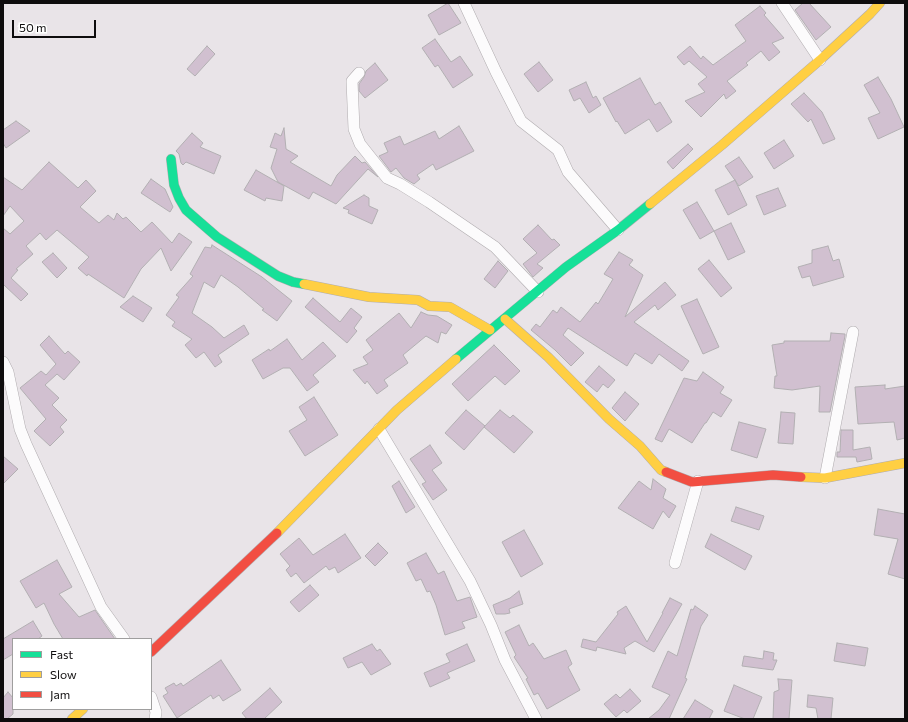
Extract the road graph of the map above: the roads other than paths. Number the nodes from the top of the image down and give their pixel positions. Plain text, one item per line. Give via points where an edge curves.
1 (464, 3) edge
2 (782, 3) edge
3 (880, 3) edge
4 (820, 60) junction
5 (359, 73) dead end
6 (171, 159) dead end
7 (618, 230) junction
8 (538, 292) junction
9 (505, 319) junction
10 (490, 330) junction
11 (853, 332) dead end
12 (3, 362) edge
13 (379, 429) junction
14 (905, 463) edge
15 (825, 478) junction
16 (698, 481) junction
17 (675, 563) dead end
18 (123, 638) edge
19 (152, 651) edge
20 (152, 700) edge
21 (82, 710) edge
22 (72, 719) edge
23 (155, 719) edge
24 (536, 719) edge

1 - 7 street via 521,121 558,150 568,172
2 - 4 street
3 - 4 street
4 - 7 street via 722,146
5 - 8 street via 352,81 354,129 360,144 387,178 429,202 495,246
6 - 10 street via 174,185 186,210 217,237 278,276 293,282 370,297 418,300 429,306 450,308
7 - 8 street via 566,267
8 - 9 street
9 - 10 street
9 - 16 street via 548,357 609,420 640,446 661,470 692,482
10 - 13 street
11 - 15 street
12 - 18 street via 8,372 20,429 26,444 101,607
13 - 19 street via 260,550
13 - 24 street via 470,580
14 - 15 street
15 - 16 street via 773,475
16 - 17 street
20 - 23 street via 156,712
21 - 22 street

